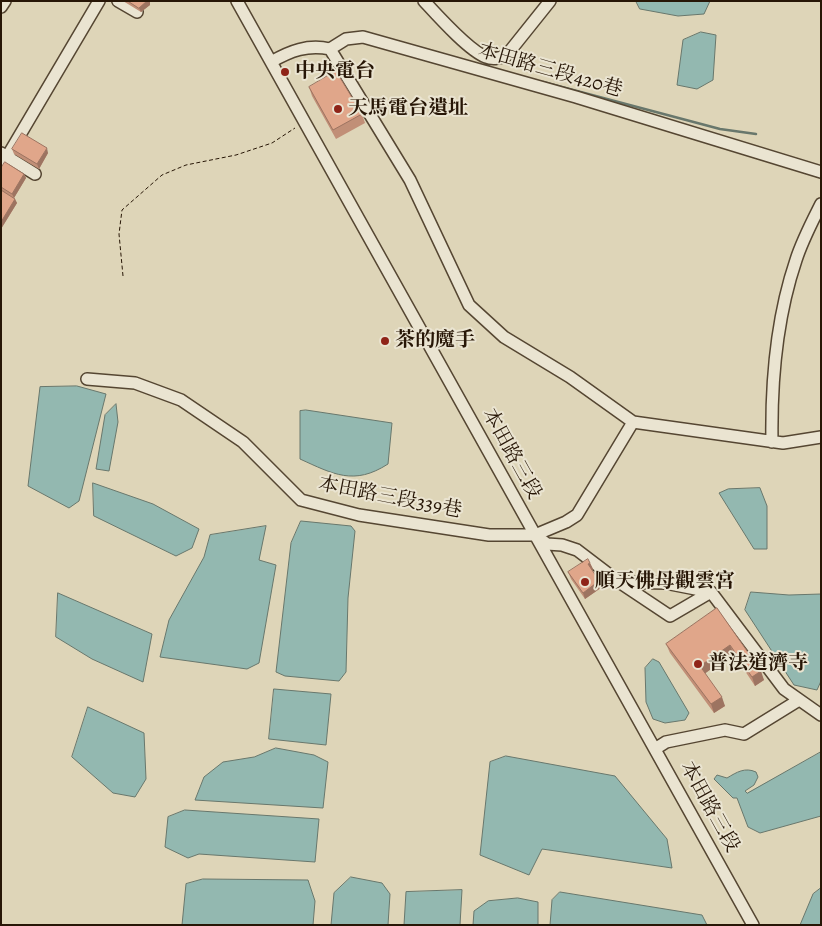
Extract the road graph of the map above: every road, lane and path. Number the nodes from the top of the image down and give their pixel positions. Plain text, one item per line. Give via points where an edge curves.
1 (5, 1) edge
2 (99, 1) edge
3 (118, 1) edge
4 (237, 1) edge
5 (424, 1) edge
6 (550, 1) edge
7 (1, 7) edge
8 (137, 12) edge
9 (330, 49) junction
10 (271, 62) junction
11 (304, 122) junction
12 (3, 159) edge
13 (821, 172) edge
14 (35, 174) dead end
15 (821, 204) edge
16 (123, 276) dead end
17 (87, 379) dead end
18 (633, 422) junction
19 (821, 438) edge
20 (772, 442) junction
21 (535, 535) junction
22 (619, 582) junction
23 (711, 592) junction
24 (799, 700) junction
25 (821, 715) edge
26 (655, 749) junction
27 (754, 925) edge

1 - 7 street
2 - 12 street
3 - 8 street
4 - 10 street, 本田路三段
5 - 6 street via 476,50 486,57 498,59 506,56
9 - 10 street, 本田路三段420巷 via 303,48
9 - 13 street, 本田路三段420巷 via 346,39 363,37 576,97
9 - 18 street via 410,180 469,305 504,337 570,377
10 - 11 street, 本田路三段
11 - 16 path via 272,143 236,156 186,165 162,175 122,210 119,234
11 - 21 street, 本田路三段
12 - 14 street
15 - 20 street via 796,260 779,322 772,399
17 - 21 street, 本田路三段339巷 via 135,383 181,400 243,442 301,500 359,515 480,533
18 - 20 street
18 - 21 street via 576,515
19 - 20 street
21 - 22 street, 本田路三段339巷 via 546,544 577,550
21 - 26 street, 本田路三段
22 - 23 street via 665,583
22 - 23 street, 本田路三段339巷 via 670,616
23 - 24 street via 784,689
24 - 25 street
24 - 26 street via 744,734 725,730 666,742
26 - 27 street, 本田路三段

